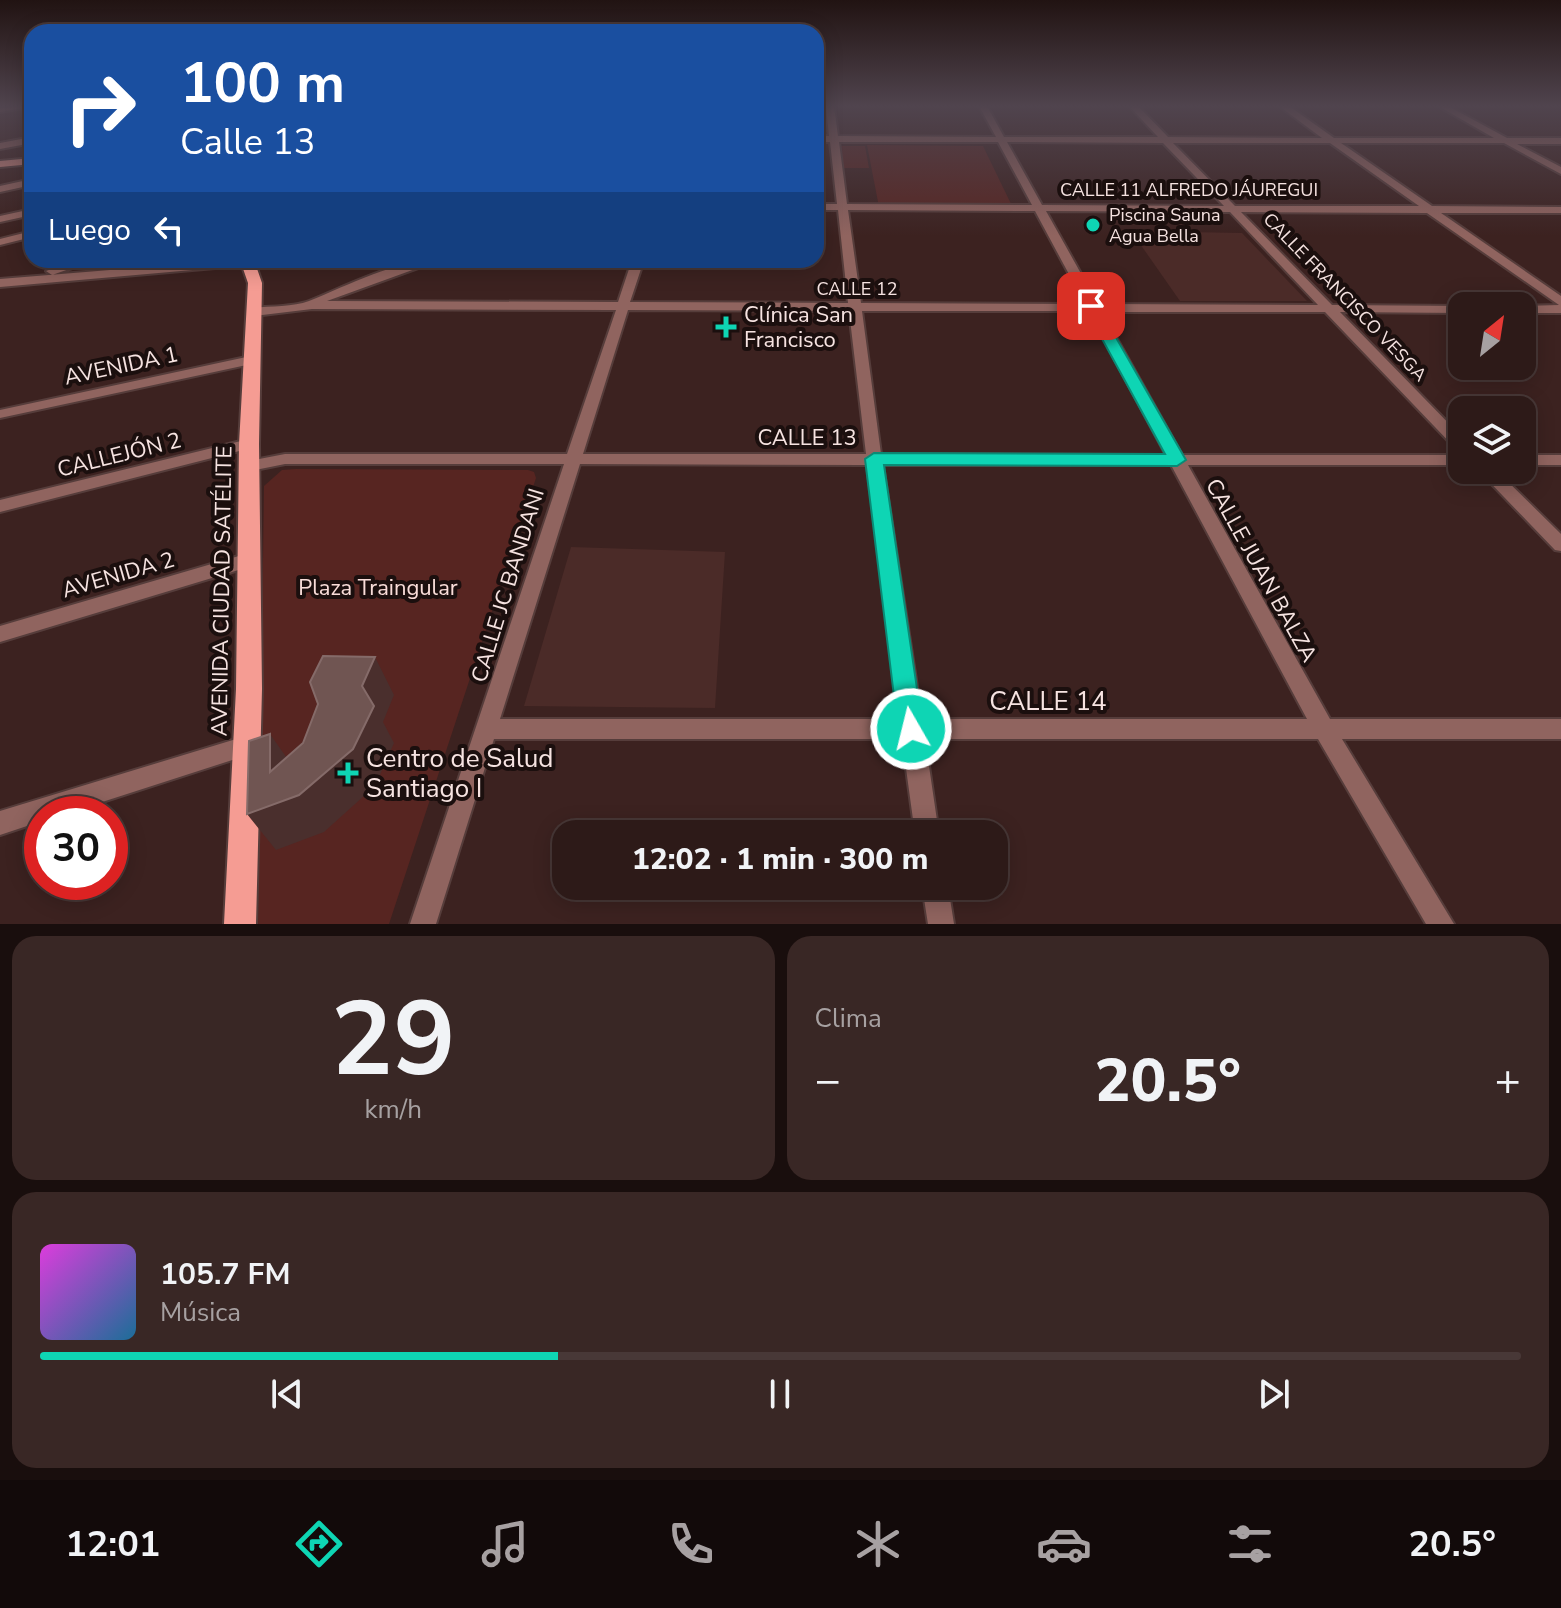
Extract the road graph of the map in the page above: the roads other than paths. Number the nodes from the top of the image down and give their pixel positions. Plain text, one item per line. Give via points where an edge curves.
1 (827, 149) edge
2 (1006, 149) edge
3 (1175, 149) edge
4 (1343, 149) edge
5 (1522, 149) edge
6 (24, 153) edge
7 (0, 155) edge
8 (24, 162) edge
9 (0, 164) edge
10 (1561, 171) edge
11 (24, 184) edge
12 (0, 189) edge
13 (824, 207) edge
14 (841, 207) junction
15 (1038, 207) junction
16 (1231, 208) junction
17 (1429, 209) junction
18 (1561, 210) edge
19 (24, 214) edge
20 (0, 219) edge
21 (24, 236) edge
22 (0, 242) edge
23 (68, 268) edge
24 (165, 268) edge
25 (180, 268) edge
26 (250, 268) edge
27 (410, 268) edge
28 (636, 268) edge
29 (160, 270) junction
30 (41, 278) junction
31 (0, 283) edge
32 (1561, 302) edge
33 (312, 305) junction
34 (1091, 306) junction
35 (624, 307) junction
36 (854, 307) junction
37 (1326, 308) junction
38 (1448, 309) edge
39 (1536, 309) edge
40 (1561, 309) edge
41 (253, 312) junction
42 (251, 360) junction
43 (0, 414) edge
44 (1448, 432) edge
45 (249, 455) junction
46 (874, 459) junction
47 (572, 460) junction
48 (1177, 460) junction
49 (1448, 460) edge
50 (1536, 460) edge
51 (1561, 460) edge
52 (1500, 484) edge
53 (0, 506) edge
54 (1561, 545) edge
55 (249, 560) junction
56 (0, 634) edge
57 (487, 729) junction
58 (911, 729) junction
59 (1324, 729) junction
60 (1561, 729) edge
61 (246, 746) junction
62 (925, 820) edge
63 (0, 823) edge
64 (937, 900) edge
65 (240, 924) edge
66 (423, 924) edge
67 (941, 924) edge
68 (1441, 924) edge

1 - 14 street
2 - 15 street, CALLE JUAN BALZA
3 - 16 street, CALLE FRANCISCO VESGA
4 - 17 street
5 - 10 street
6 - 7 main road
8 - 9 main road
11 - 12 street
13 - 14 street, CALLE 11 ALFREDO JÁUREGUI
14 - 15 street, CALLE 11 ALFREDO JÁUREGUI
14 - 36 street
15 - 16 street, CALLE 11 ALFREDO JÁUREGUI
15 - 34 street, CALLE JUAN BALZA
16 - 17 street, CALLE 11 ALFREDO JÁUREGUI
16 - 37 street, CALLE FRANCISCO VESGA
17 - 18 street, CALLE 11 ALFREDO JÁUREGUI
17 - 32 street
19 - 20 street
21 - 22 street
23 - 30 street
24 - 29 street
25 - 29 street
26 - 41 main road, AVENIDA CIUDAD SATÉLITE
27 - 33 street
28 - 35 street, CALLE JC BANDANI
29 - 30 street
30 - 31 street
33 - 35 street, CALLE 12
33 - 41 street, CALLE 12
34 - 36 street, CALLE 12
34 - 37 street, CALLE 12
34 - 48 street, CALLE JUAN BALZA
35 - 36 street, CALLE 12
35 - 47 street, CALLE JC BANDANI
36 - 46 street
37 - 38 street, CALLE 12
37 - 44 street, CALLE FRANCISCO VESGA
39 - 40 street
41 - 42 main road, AVENIDA CIUDAD SATÉLITE
42 - 43 street, AVENIDA 1
42 - 45 main road, AVENIDA CIUDAD SATÉLITE
45 - 47 street, CALLE 13
45 - 53 street, CALLEJÓN 2
45 - 55 main road, AVENIDA CIUDAD SATÉLITE
46 - 47 street, CALLE 13
46 - 48 street, CALLE 13
46 - 58 street
47 - 57 street, CALLE JC BANDANI
48 - 49 street, CALLE 13
48 - 59 street, CALLE JUAN BALZA
50 - 51 street
52 - 54 street
55 - 56 street, AVENIDA 2
55 - 61 main road, AVENIDA CIUDAD SATÉLITE
57 - 58 street, CALLE 14
57 - 66 street, CALLE JC BANDANI
58 - 59 street, CALLE 14
58 - 62 street
59 - 60 street, CALLE 14
59 - 68 street, CALLE JUAN BALZA
61 - 63 street
61 - 65 main road, AVENIDA CIUDAD SATÉLITE
64 - 67 street

